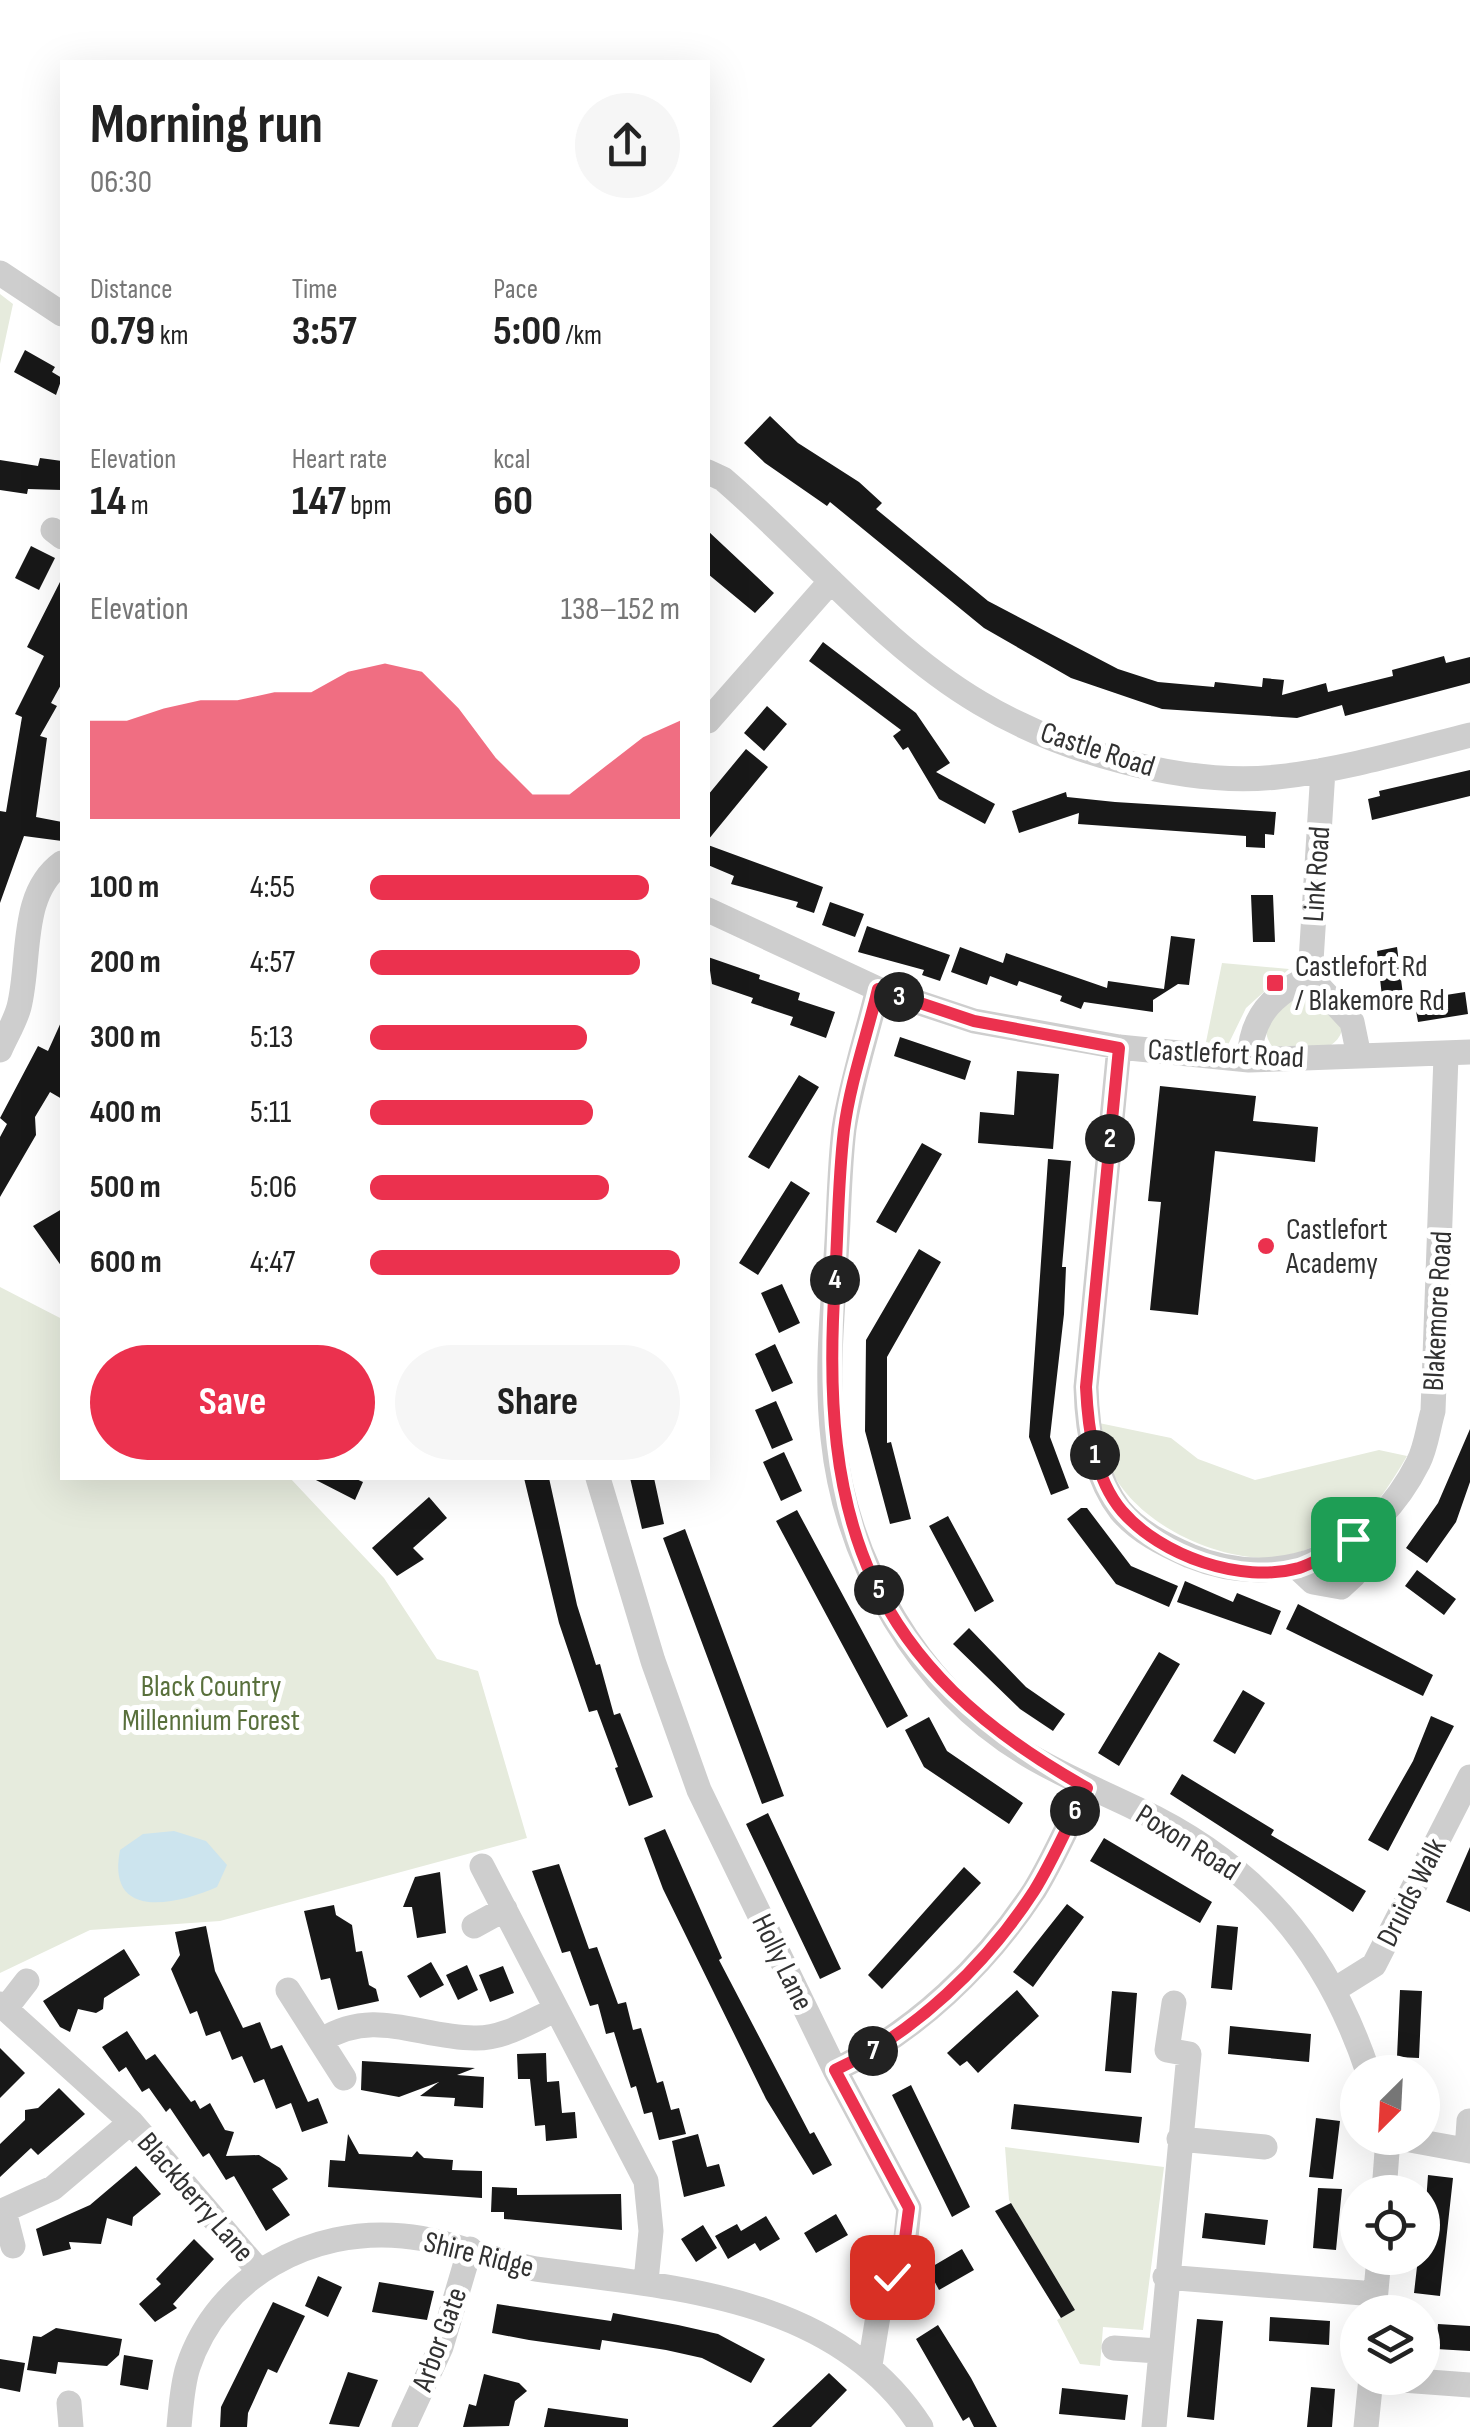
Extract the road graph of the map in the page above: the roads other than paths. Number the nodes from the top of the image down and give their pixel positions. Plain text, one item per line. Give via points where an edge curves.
1 (0, 273) edge
2 (60, 313) edge
3 (710, 473) edge
4 (832, 581) junction
5 (710, 719) edge
6 (1470, 735) edge
7 (1323, 770) junction
8 (60, 864) edge
9 (710, 911) edge
10 (1310, 977) junction
11 (878, 989) junction
12 (1119, 1048) junction
13 (0, 1050) edge
14 (1458, 1054) edge
15 (1360, 1056) junction
16 (1249, 1060) junction
17 (599, 1480) edge
18 (1470, 1777) edge
19 (1087, 1788) junction
20 (1462, 1813) edge
21 (482, 1866) dead end
22 (505, 1909) junction
23 (474, 1926) dead end
24 (27, 1981) dead end
25 (288, 1990) dead end
26 (1334, 1990) junction
27 (1174, 2002) dead end
28 (3, 2006) edge
29 (555, 2010) junction
30 (322, 2040) junction
31 (1361, 2055) edge
32 (835, 2070) junction
33 (344, 2078) dead end
34 (1469, 2121) edge
35 (131, 2122) junction
36 (1179, 2139) junction
37 (1440, 2145) edge
38 (1265, 2147) dead end
39 (1469, 2150) edge
40 (2, 2212) edge
41 (13, 2246) dead end
42 (470, 2249) junction
43 (260, 2272) junction
44 (1165, 2277) junction
45 (646, 2281) junction
46 (1340, 2299) edge
47 (1114, 2348) dead end
48 (1158, 2351) junction
49 (870, 2366) junction
50 (1440, 2384) edge
51 (1470, 2386) edge
52 (1371, 2395) edge
53 (179, 2427) edge
54 (404, 2427) edge
55 (920, 2427) edge
56 (1154, 2427) edge
57 (1366, 2427) edge

1 - 2 street
3 - 4 street, Castle Road via 778,526
4 - 5 street
4 - 7 street, Castle Road via 979,703 1046,735 1142,770 1272,778
6 - 7 street, Castle Road
7 - 10 street, Link Road
8 - 13 street via 44,876 35,900 18,1009
9 - 11 street, Castlefort Road
10 - 15 street via 1352,1022
10 - 16 street via 1260,1012
11 - 12 street, Castlefort Road via 974,1021
11 - 19 street, Poxon Road via 844,1127 830,1354 833,1442 855,1539 907,1638 949,1688 1024,1753
12 - 14 street, Blakemore Road via 1086,1387 1098,1465 1120,1510 1158,1542 1212,1565 1262,1573 1298,1568 1353,1539 1390,1506 1420,1460 1432,1411
12 - 16 street, Castlefort Road
14 - 15 street, Castlefort Road
15 - 16 street, Castlefort Road
17 - 32 street, Holly Lane via 699,1790
18 - 20 street, Druids Walk
19 - 26 street, Poxon Road via 1140,1810 1234,1867 1299,1932
19 - 32 street via 1034,1891 968,1974 911,2024
20 - 26 street, Druids Walk via 1374,1965
21 - 22 street
22 - 23 street
22 - 29 street
24 - 28 street, Blackberry Lane
25 - 30 street
26 - 31 street, Poxon Road
27 - 36 street via 1167,2050 1188,2054
28 - 35 street, Blackberry Lane
29 - 30 street via 492,2037 382,2023
29 - 45 street via 646,2181
30 - 33 street
32 - 49 street, Holly Lane via 909,2208 904,2246 878,2310
34 - 39 street
35 - 40 street, Blackberry Lane via 53,2188
35 - 43 street, Blackberry Lane
36 - 38 street
36 - 44 street
37 - 39 street
40 - 41 street, Blackberry Lane
42 - 43 street, Shire Ridge via 406,2236 332,2237
42 - 45 street, Shire Ridge via 538,2270
42 - 54 street, Arbor Gate via 441,2348
43 - 53 street, Shire Ridge via 206,2328 188,2367
44 - 46 street
44 - 48 street
45 - 49 street, Shire Ridge via 792,2320
47 - 48 street
48 - 56 street
49 - 55 street
50 - 51 street
52 - 57 street

